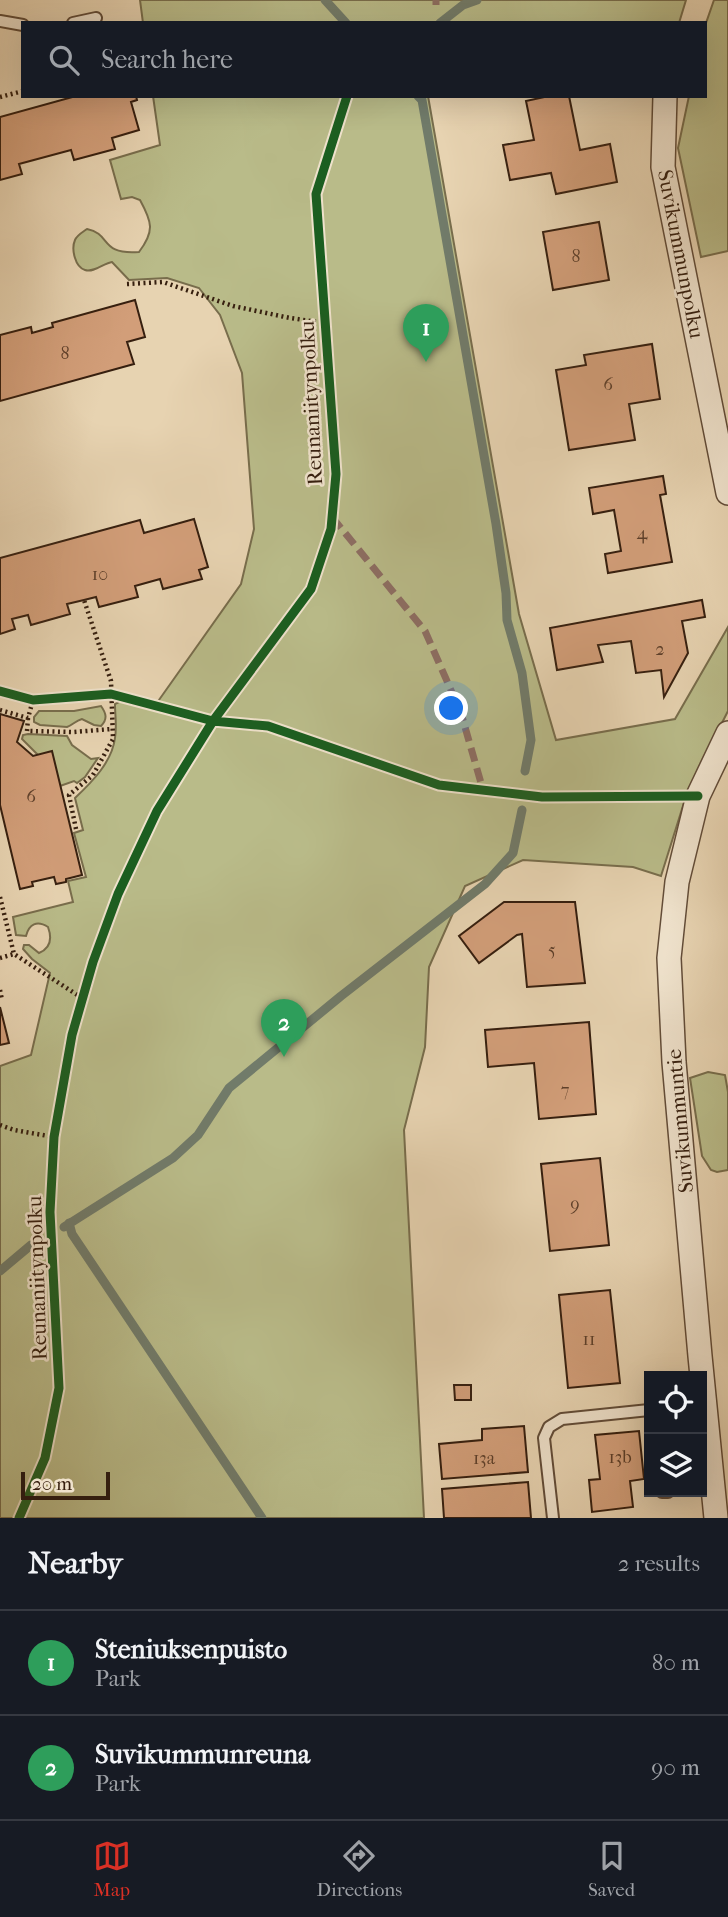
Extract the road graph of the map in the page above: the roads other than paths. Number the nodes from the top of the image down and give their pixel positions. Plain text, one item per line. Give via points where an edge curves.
1 (96, 18) dead end
2 (0, 21) edge
3 (82, 21) edge
4 (21, 25) edge
5 (665, 98) edge
6 (728, 493) edge
7 (728, 733) edge
8 (700, 1371) edge
9 (644, 1411) edge
10 (705, 1434) edge
11 (708, 1489) edge
12 (553, 1518) edge
13 (716, 1518) edge

1 - 3 lane
2 - 4 lane
5 - 6 street, Suvikummunpolku via 663,167
7 - 8 street, Suvikummuntie via 698,796 677,882 669,958
9 - 12 lane via 562,1419 549,1426 544,1438
10 - 11 street, Suvikummuntie
11 - 13 street, Suvikummuntie

